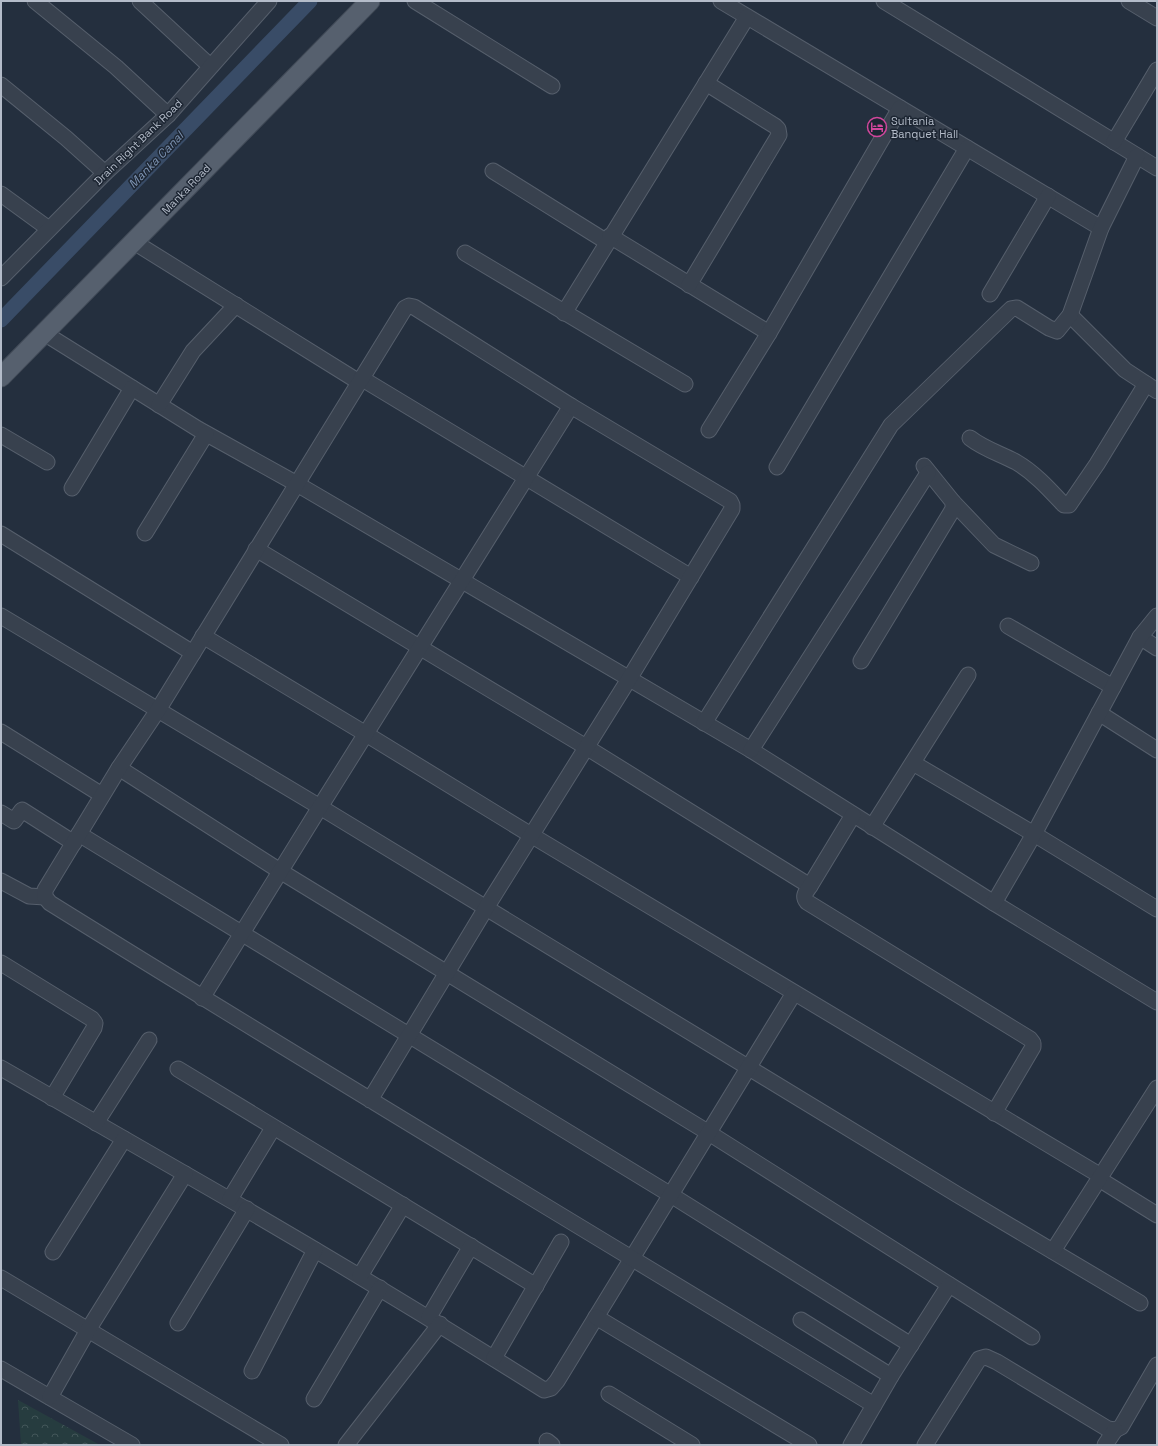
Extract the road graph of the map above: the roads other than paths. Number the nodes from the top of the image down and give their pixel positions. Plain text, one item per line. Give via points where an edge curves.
1 (35, 1) edge
2 (140, 1) edge
3 (370, 1) edge
4 (415, 1) edge
5 (721, 1) edge
6 (884, 1) edge
7 (1129, 1) edge
8 (262, 4) edge
9 (747, 17) junction
10 (1157, 18) edge
11 (210, 66) junction
12 (1157, 70) edge
13 (706, 83) junction
14 (1, 85) edge
15 (552, 86) dead end
16 (900, 108) junction
17 (168, 115) junction
18 (1114, 142) junction
19 (967, 148) junction
20 (1137, 156) junction
21 (1157, 168) edge
22 (493, 171) dead end
23 (105, 173) junction
24 (1, 194) edge
25 (1048, 196) junction
26 (1101, 228) junction
27 (49, 229) junction
28 (609, 239) junction
29 (134, 242) junction
30 (465, 253) dead end
31 (1, 278) edge
32 (689, 285) junction
33 (990, 294) dead end
34 (236, 305) junction
35 (564, 313) junction
36 (1070, 315) junction
37 (44, 333) junction
38 (768, 333) junction
39 (1, 377) edge
40 (360, 380) junction
41 (685, 384) dead end
42 (132, 388) junction
43 (1152, 388) edge
44 (159, 405) junction
45 (571, 406) junction
46 (709, 430) dead end
47 (206, 434) junction
48 (1, 435) edge
49 (970, 438) dead end
50 (47, 462) dead end
51 (777, 467) dead end
52 (527, 478) junction
53 (297, 484) junction
54 (72, 488) dead end
55 (953, 502) junction
56 (145, 532) dead end
57 (1, 534) edge
58 (256, 549) junction
59 (1031, 563) dead end
60 (691, 577) junction
61 (462, 582) junction
62 (1, 616) edge
63 (1157, 616) edge
64 (1008, 626) dead end
65 (203, 636) junction
66 (1140, 637) junction
67 (421, 647) junction
68 (1157, 648) edge
69 (193, 653) junction
70 (861, 661) dead end
71 (968, 675) dead end
72 (629, 679) junction
73 (1113, 687) junction
74 (158, 710) junction
75 (1100, 713) junction
76 (704, 723) junction
77 (1, 732) edge
78 (366, 734) junction
79 (586, 747) junction
80 (751, 750) junction
81 (1157, 750) edge
82 (913, 763) junction
83 (119, 768) junction
84 (102, 796) junction
85 (320, 807) junction
86 (1, 812) edge
87 (853, 815) junction
88 (872, 827) junction
89 (1034, 834) junction
90 (531, 835) junction
91 (77, 838) junction
92 (280, 870) junction
93 (1, 881) edge
94 (810, 886) junction
95 (45, 897) junction
96 (994, 903) junction
97 (486, 908) junction
98 (1157, 909) edge
99 (242, 932) junction
100 (1, 963) edge
101 (447, 972) junction
102 (794, 993) junction
103 (202, 998) junction
104 (1157, 1002) edge
105 (408, 1034) junction
106 (149, 1040) dead end
107 (749, 1067) junction
108 (1, 1068) edge
109 (178, 1069) dead end
110 (1157, 1088) edge
111 (52, 1098) junction
112 (370, 1100) junction
113 (994, 1113) junction
114 (96, 1123) junction
115 (273, 1128) junction
116 (709, 1133) junction
117 (124, 1139) junction
118 (185, 1174) junction
119 (1100, 1178) junction
120 (672, 1195) junction
121 (230, 1200) junction
122 (403, 1205) junction
123 (247, 1209) junction
124 (1157, 1215) edge
125 (561, 1242) dead end
126 (470, 1246) junction
127 (315, 1250) junction
128 (1053, 1251) junction
129 (53, 1252) dead end
130 (633, 1258) junction
131 (360, 1276) junction
132 (1, 1278) edge
133 (949, 1285) junction
134 (536, 1286) junction
135 (380, 1288) junction
136 (1140, 1303) dead end
137 (596, 1317) junction
138 (801, 1320) dead end
139 (434, 1321) junction
140 (178, 1323) dead end
141 (88, 1330) junction
142 (1032, 1336) dead end
143 (911, 1345) junction
144 (494, 1358) junction
145 (1157, 1364) edge
146 (1, 1369) edge
147 (252, 1371) dead end
148 (891, 1376) junction
149 (609, 1394) dead end
150 (50, 1397) junction
151 (314, 1399) dead end
152 (874, 1405) junction
153 (1115, 1430) junction
154 (132, 1445) edge
155 (281, 1445) edge
156 (346, 1445) edge
157 (692, 1445) edge
158 (809, 1445) edge
159 (850, 1445) edge
160 (925, 1445) edge
161 (1105, 1445) edge

1 - 17 street via 116,67
2 - 11 street
3 - 29 main road, Manka Road
4 - 15 street
5 - 9 street
6 - 18 street
7 - 10 street
8 - 11 street, Drain Right Bank Road
9 - 13 street
9 - 16 street
11 - 17 street, Drain Right Bank Road
12 - 18 street
13 - 28 street
13 - 32 street via 775,126 779,136
14 - 23 street
16 - 19 street
16 - 38 street
17 - 23 street, Drain Right Bank Road
18 - 20 street
19 - 25 street
19 - 51 street
20 - 21 street
20 - 26 street
22 - 28 street
23 - 27 street, Drain Right Bank Road
24 - 27 street
25 - 26 street
25 - 33 street
26 - 36 street
27 - 31 street, Drain Right Bank Road
28 - 32 street
28 - 35 street
29 - 34 street
29 - 37 main road, Manka Road
30 - 35 street
32 - 38 street
34 - 40 street
34 - 44 street via 193,351
35 - 41 street
36 - 43 street via 1125,370
36 - 76 street via 1057,331 1017,308 1010,309 891,425
37 - 39 main road, Manka Road
37 - 42 street
38 - 46 street
40 - 45 street via 405,308 409,306
40 - 52 street
40 - 53 street
42 - 44 street
42 - 54 street
43 - 49 street via 1069,506 1064,505 1045,484 1017,463
44 - 47 street
45 - 52 street
45 - 60 street via 730,501 732,509
47 - 53 street
47 - 56 street
48 - 50 street
52 - 60 street
52 - 61 street
53 - 58 street
53 - 61 street
55 - 59 street via 994,545
55 - 70 street via 954,509
55 - 80 street via 926,470
57 - 69 street
58 - 65 street
58 - 67 street
60 - 72 street
61 - 67 street
61 - 72 street
62 - 74 street
63 - 66 street
64 - 73 street
65 - 69 street
65 - 78 street
66 - 68 street
66 - 73 street
67 - 78 street
67 - 79 street
69 - 74 street
71 - 82 street
72 - 76 street
72 - 79 street
73 - 75 street
74 - 83 street
74 - 85 street
75 - 81 street
75 - 89 street
76 - 80 street
77 - 84 street
78 - 85 street
78 - 90 street
79 - 90 street
79 - 94 street
80 - 87 street
82 - 88 street
82 - 89 street
83 - 84 street
83 - 92 street
84 - 91 street
85 - 92 street
85 - 97 street
86 - 91 street via 14,821 22,810
87 - 88 street
87 - 94 street
88 - 96 street
89 - 96 street
89 - 98 street
90 - 97 street
90 - 102 street
91 - 95 street via 46,890
91 - 99 street
92 - 99 street
92 - 101 street
93 - 95 street via 29,896
94 - 113 street via 804,898 807,902 1030,1039 1033,1047
95 - 103 street via 50,903
96 - 104 street
97 - 101 street
97 - 107 street
99 - 103 street
99 - 105 street
100 - 111 street via 95,1023
101 - 105 street
101 - 116 street
102 - 107 street
102 - 113 street
103 - 112 street
105 - 112 street
105 - 120 street
106 - 114 street
107 - 116 street
107 - 128 street
108 - 111 street
109 - 115 street
110 - 119 street
111 - 114 street
112 - 130 street
113 - 119 street
114 - 117 street
115 - 121 street
115 - 122 street
116 - 120 street
116 - 133 street
117 - 118 street
117 - 129 street
118 - 121 street
118 - 141 street
119 - 124 street
119 - 128 street
120 - 130 street
120 - 143 street
121 - 123 street
122 - 126 street
122 - 131 street
123 - 127 street
123 - 140 street
125 - 134 street
126 - 134 street
126 - 139 street
127 - 131 street
127 - 147 street
128 - 136 street
130 - 137 street
130 - 152 street
131 - 135 street
132 - 141 street
133 - 142 street
133 - 143 street
134 - 144 street
135 - 139 street
135 - 151 street
137 - 144 street via 551,1388 544,1390
137 - 158 street
138 - 148 street
139 - 144 street
139 - 156 street
141 - 150 street
141 - 155 street
143 - 148 street
145 - 153 street via 1121,1427
146 - 150 street
148 - 152 street
149 - 157 street
150 - 154 street
152 - 159 street
153 - 160 street via 1108,1429 986,1357 980,1359 973,1367
153 - 161 street

